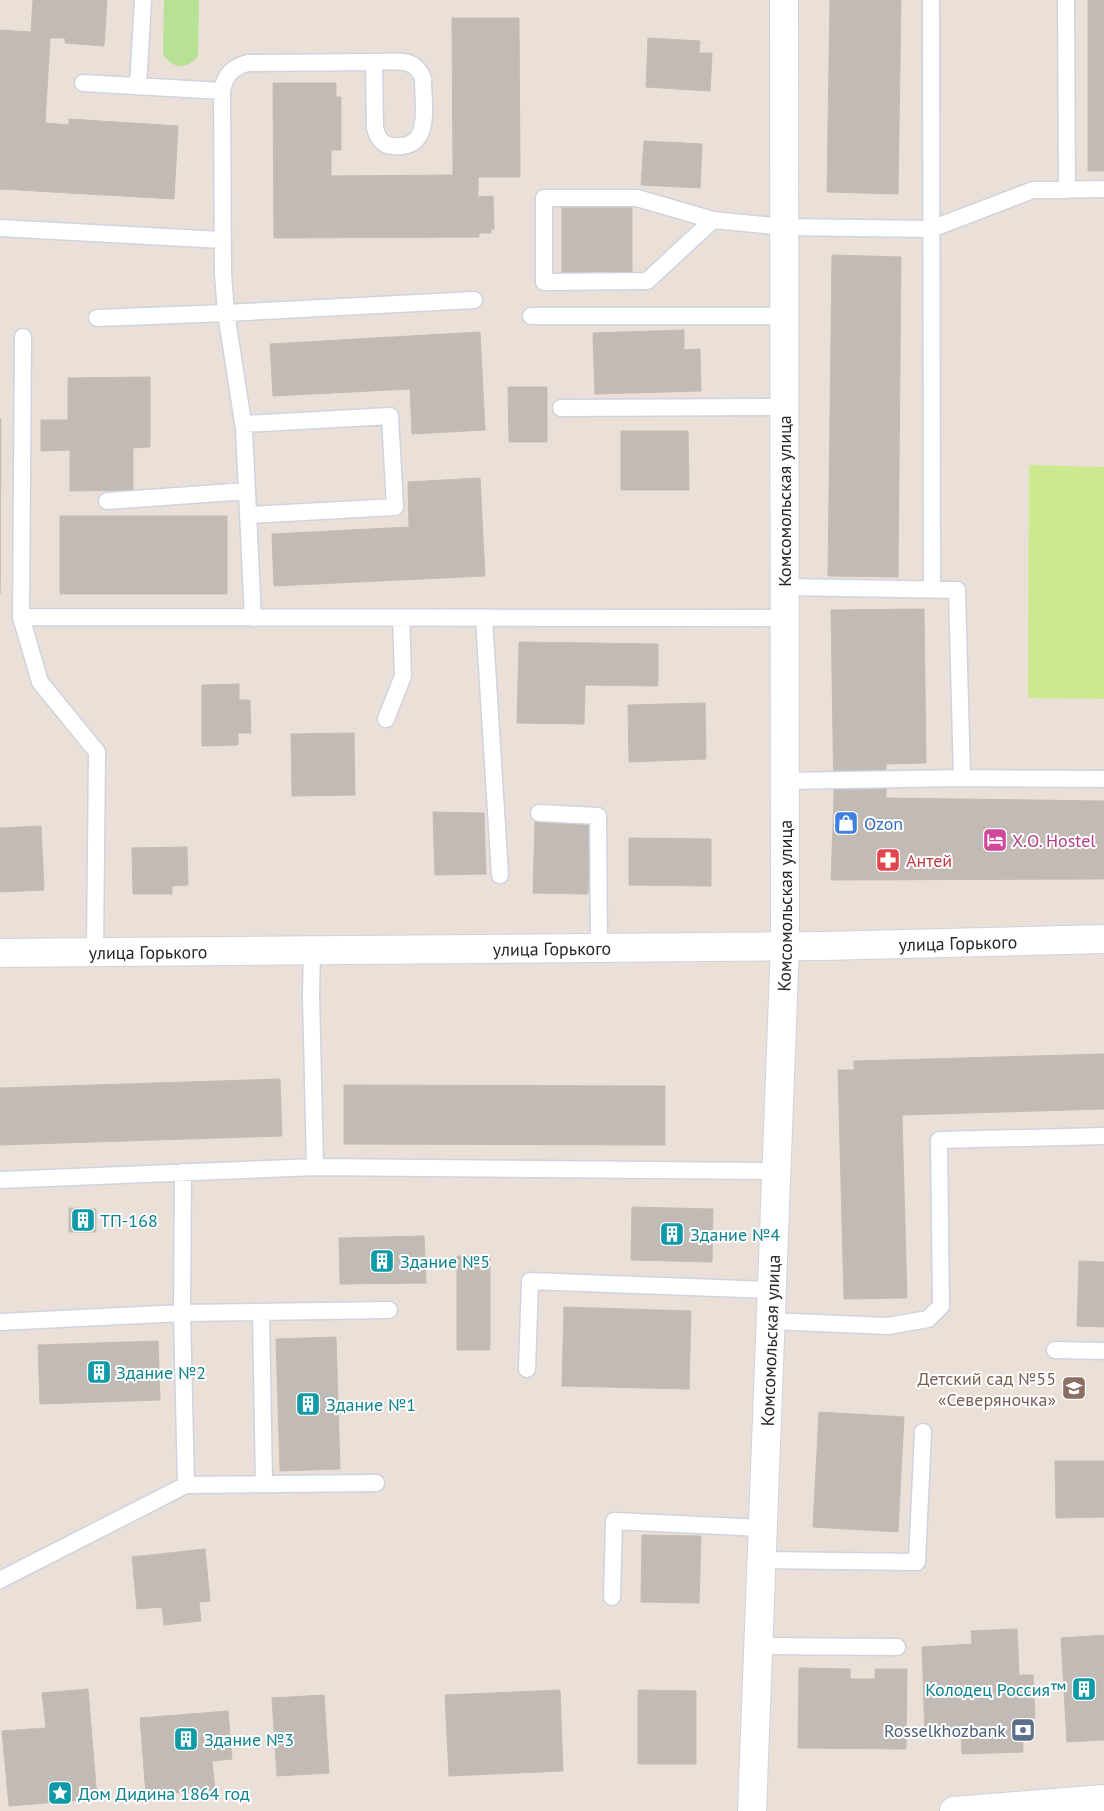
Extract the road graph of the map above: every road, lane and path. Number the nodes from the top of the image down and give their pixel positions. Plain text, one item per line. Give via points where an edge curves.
1 (143, 0) edge
2 (784, 0) edge
3 (931, 0) edge
4 (1066, 0) edge
5 (374, 62) junction
6 (83, 83) dead end
7 (138, 86) junction
8 (222, 91) junction
9 (1104, 189) edge
10 (1067, 190) junction
11 (713, 220) junction
12 (784, 227) junction
13 (0, 228) edge
14 (931, 229) junction
15 (222, 240) junction
16 (474, 300) dead end
17 (226, 313) junction
18 (531, 316) dead end
19 (784, 316) junction
20 (97, 318) dead end
21 (23, 337) dead end
22 (784, 407) junction
23 (561, 408) dead end
24 (244, 424) junction
25 (247, 491) junction
26 (107, 501) dead end
27 (248, 514) junction
28 (785, 586) junction
29 (932, 589) junction
30 (22, 618) junction
31 (253, 618) junction
32 (401, 618) junction
33 (484, 618) junction
34 (785, 618) junction
35 (386, 720) dead end
36 (962, 778) junction
37 (1104, 779) edge
38 (785, 782) junction
39 (538, 813) dead end
40 (500, 875) dead end
41 (1104, 939) edge
42 (785, 945) junction
43 (599, 948) junction
44 (312, 950) junction
45 (95, 952) junction
46 (0, 953) edge
47 (1104, 1136) edge
48 (315, 1167) junction
49 (777, 1171) junction
50 (182, 1172) junction
51 (0, 1180) edge
52 (771, 1290) junction
53 (389, 1310) dead end
54 (261, 1312) junction
55 (182, 1313) junction
56 (0, 1322) edge
57 (770, 1322) junction
58 (1055, 1350) dead end
59 (1104, 1351) edge
60 (526, 1369) dead end
61 (923, 1432) dead end
62 (376, 1483) dead end
63 (186, 1484) junction
64 (264, 1484) junction
65 (762, 1528) junction
66 (761, 1560) junction
67 (0, 1580) edge
68 (612, 1597) dead end
69 (758, 1646) junction
70 (897, 1647) dead end
71 (1092, 1803) edge
72 (752, 1811) edge
73 (954, 1811) edge

1 - 7 lane
2 - 12 street, Комсомольская улица
3 - 14 lane
4 - 10 lane
5 - 5 lane via 376,134 385,144 408,146 417,139 423,127 421,72 408,62
5 - 8 lane via 248,63 230,71
6 - 7 lane
7 - 8 lane
8 - 15 lane
9 - 10 lane
10 - 14 lane via 1033,190
11 - 11 lane via 637,198 544,198 544,282 647,281
11 - 12 lane
12 - 14 lane
12 - 19 street, Комсомольская улица
13 - 15 lane
14 - 29 lane
15 - 17 lane
16 - 17 lane
17 - 20 lane
17 - 24 lane
18 - 19 lane
19 - 22 street, Комсомольская улица
21 - 30 lane
22 - 23 lane
22 - 28 street, Комсомольская улица
24 - 25 lane
24 - 27 lane via 390,416 395,507
25 - 26 lane
25 - 27 lane
27 - 31 lane
28 - 29 lane
28 - 34 street, Комсомольская улица
29 - 36 lane via 957,590
30 - 31 lane
30 - 45 lane via 40,682 97,752
31 - 32 lane
32 - 33 lane
32 - 35 lane via 403,676
33 - 34 lane
33 - 40 lane
34 - 38 street, Комсомольская улица
36 - 37 lane
36 - 38 lane
38 - 42 street, Комсомольская улица
39 - 43 lane via 598,816
41 - 42 street, улица Горького
42 - 43 street, улица Горького
42 - 49 street, Комсомольская улица
43 - 44 street, улица Горького
44 - 45 street, улица Горького
44 - 48 lane
45 - 46 street, улица Горького
47 - 57 lane via 940,1140 941,1306 928,1319 888,1326
48 - 49 lane
48 - 50 lane
49 - 52 street, Комсомольская улица
50 - 51 lane
50 - 55 lane
52 - 57 street, Комсомольская улица
52 - 60 lane via 530,1281
53 - 54 lane
54 - 55 lane
54 - 64 lane
55 - 56 lane
55 - 63 lane
57 - 65 street, Комсомольская улица
58 - 59 lane
61 - 66 lane via 917,1562
62 - 64 lane
63 - 64 lane
63 - 67 lane
65 - 66 street, Комсомольская улица
65 - 68 lane via 614,1521
66 - 69 street, Комсомольская улица
69 - 70 lane
69 - 72 street, Комсомольская улица
71 - 73 street

